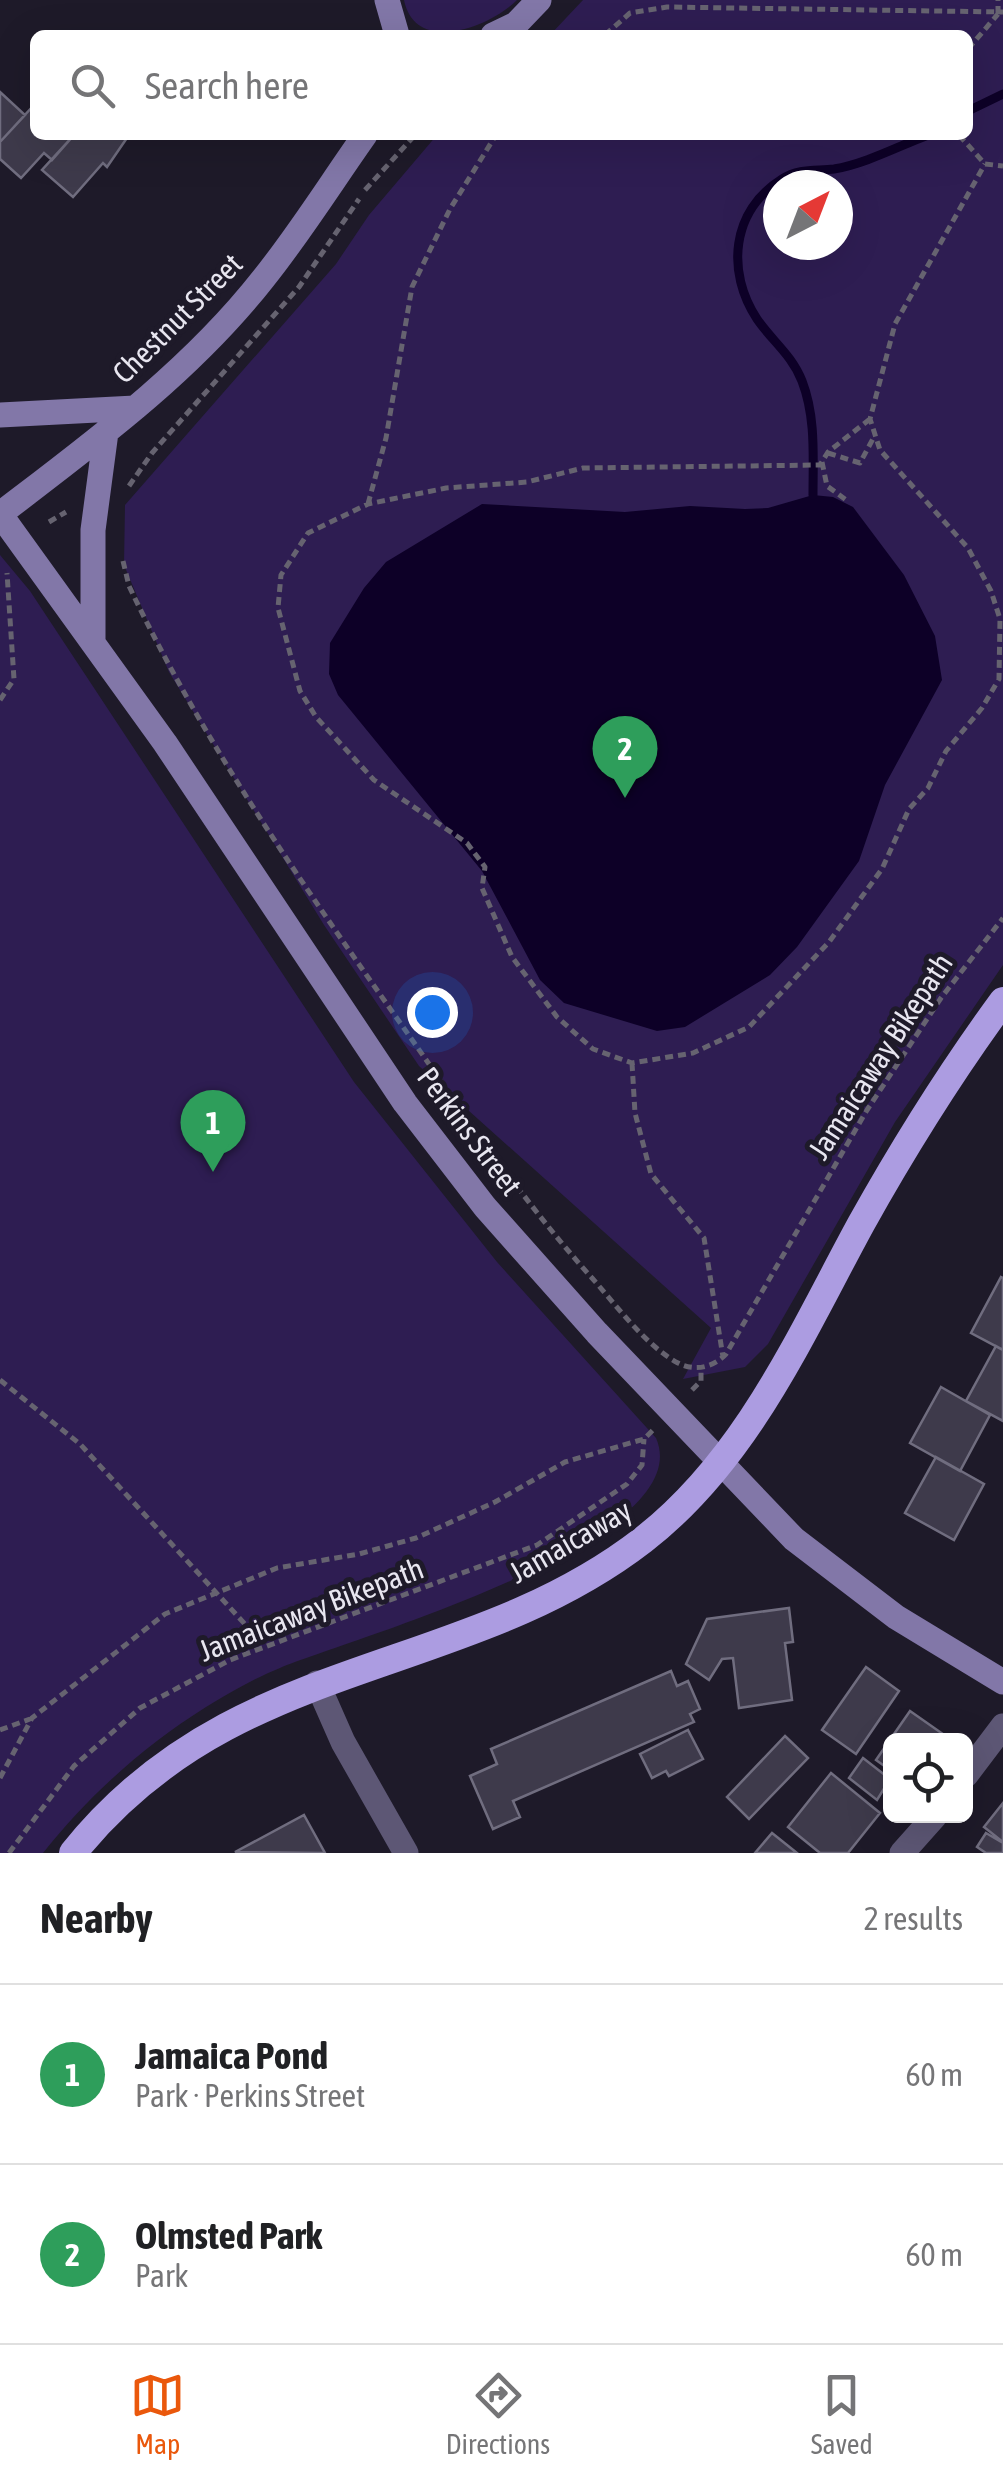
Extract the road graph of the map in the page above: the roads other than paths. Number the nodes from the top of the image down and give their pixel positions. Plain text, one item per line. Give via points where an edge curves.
1 (387, 0) edge
2 (540, 0) edge
3 (396, 30) edge
4 (502, 30) edge
5 (361, 140) edge
6 (135, 408) junction
7 (0, 415) edge
8 (106, 432) junction
9 (0, 514) edge
10 (93, 642) junction
11 (1003, 1000) edge
12 (720, 1463) junction
13 (1003, 1682) edge
14 (316, 1684) junction
15 (1003, 1726) edge
16 (973, 1767) edge
17 (929, 1823) edge
18 (73, 1853) edge
19 (406, 1853) edge
20 (902, 1853) edge

1 - 3 main road
2 - 4 main road
5 - 6 main road, Chestnut Street via 263,280
6 - 7 main road
6 - 8 main road, Chestnut Street
8 - 9 main road, Chestnut Street
8 - 10 main road via 93,530
9 - 10 main road, Perkins Street
10 - 12 main road, Perkins Street via 439,1147 581,1316
11 - 12 highway, Jamaicaway via 915,1133 772,1386
12 - 13 main road, Perkins Street via 794,1538 896,1617
12 - 14 highway, Jamaicaway via 643,1540 577,1582
14 - 18 highway, Jamaicaway via 186,1748 114,1806
14 - 19 street
15 - 16 street
17 - 20 street

